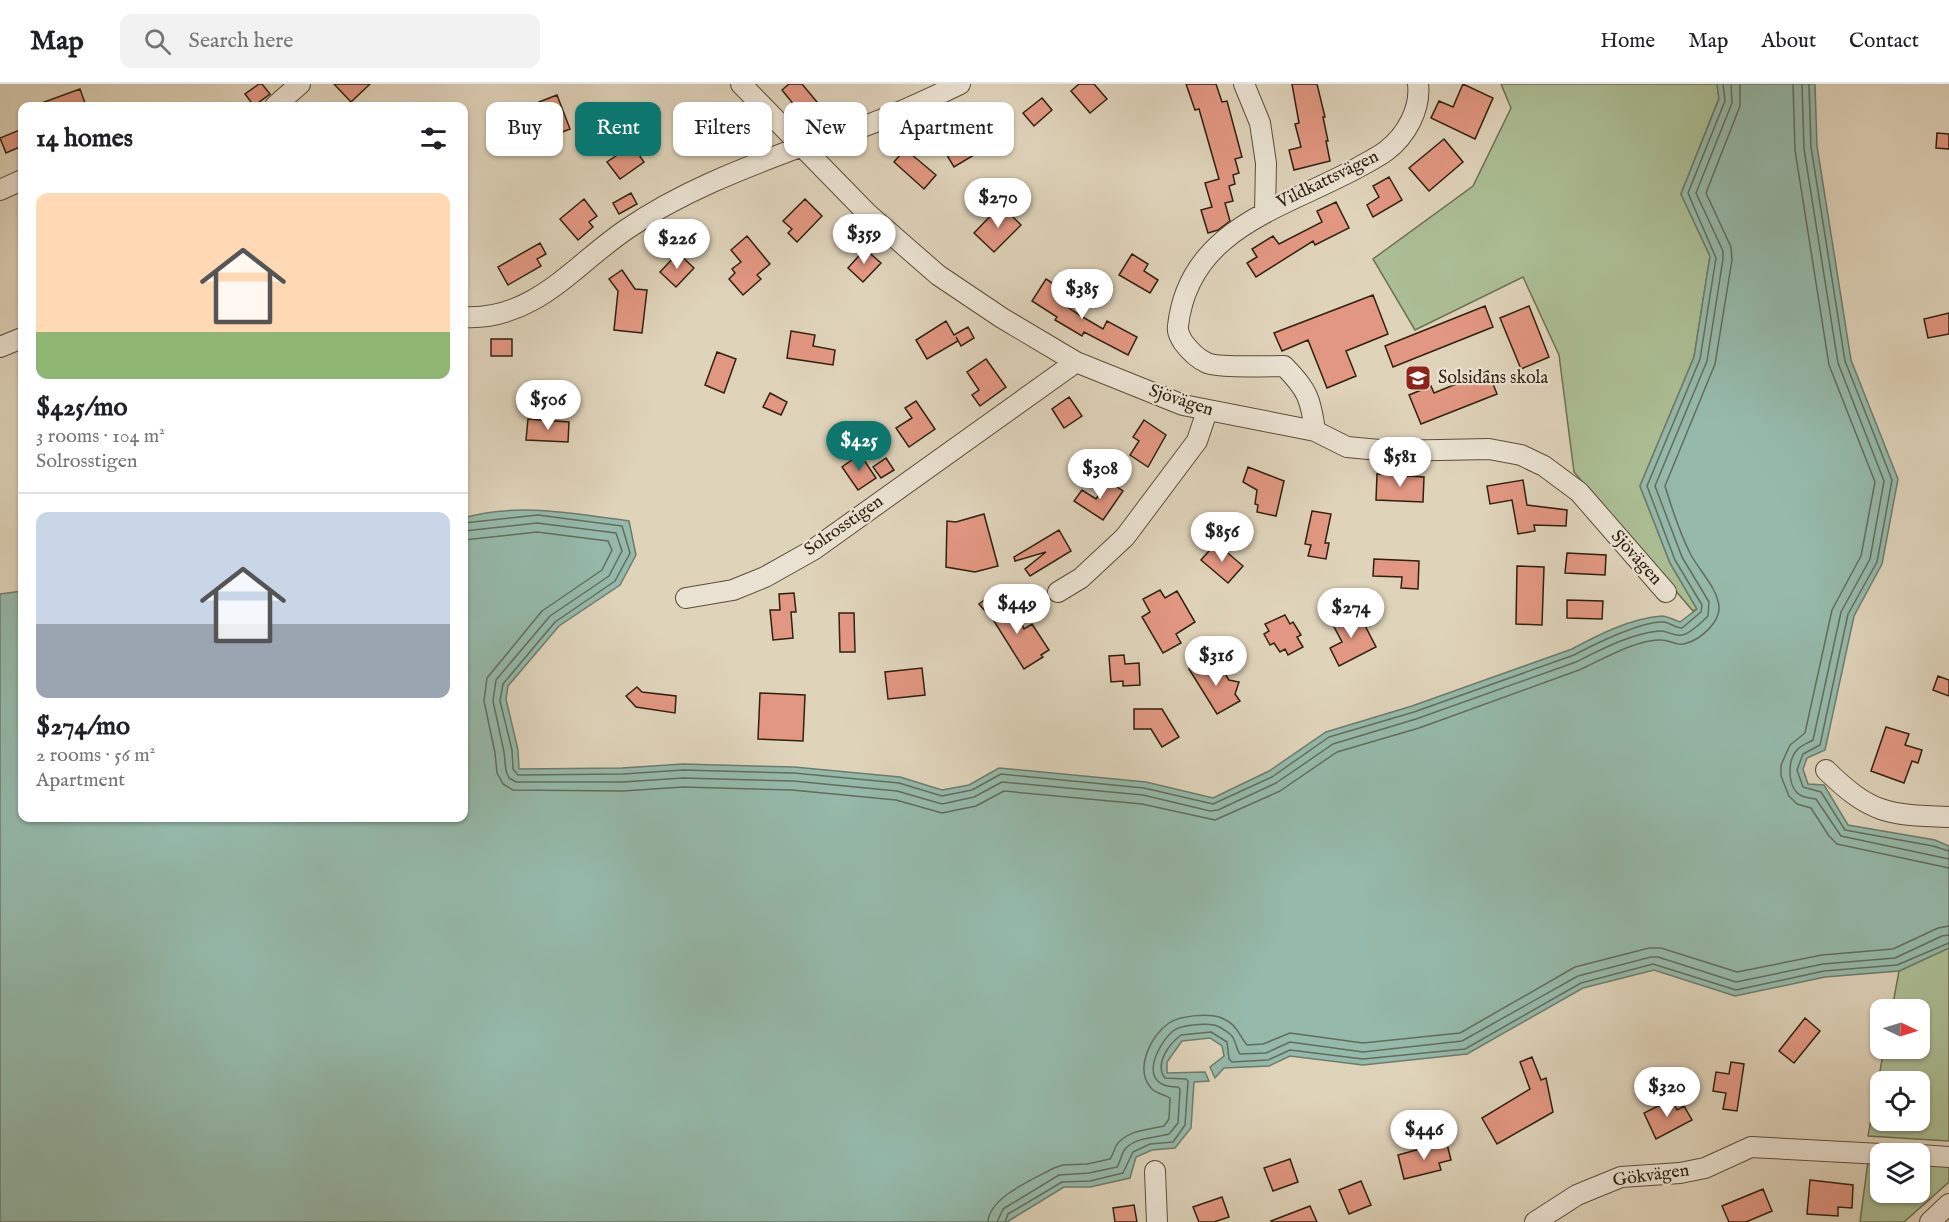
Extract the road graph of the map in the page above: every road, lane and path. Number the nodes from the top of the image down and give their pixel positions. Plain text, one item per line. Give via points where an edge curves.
1 (300, 84) edge
2 (741, 84) edge
3 (960, 84) edge
4 (1244, 84) edge
5 (1418, 84) edge
6 (280, 102) edge
7 (867, 125) edge
8 (784, 128) edge
9 (784, 153) edge
10 (811, 156) edge
11 (18, 182) edge
12 (0, 190) edge
13 (1264, 212) junction
14 (468, 317) edge
15 (18, 339) edge
16 (0, 346) edge
17 (1076, 362) junction
18 (1208, 411) junction
19 (1315, 431) junction
20 (1058, 592) dead end
21 (1666, 592) dead end
22 (686, 598) dead end
23 (1826, 770) dead end
24 (1949, 817) edge
25 (1870, 1153) edge
26 (1930, 1155) edge
27 (1949, 1156) edge
28 (1155, 1171) dead end
29 (1949, 1204) edge
30 (1157, 1222) edge
31 (1535, 1222) edge
32 (1930, 1222) edge

1 - 6 street
2 - 8 street, Sjövägen
3 - 7 street
4 - 13 street, Vildkattsvägen via 1260,123 1266,163
5 - 13 street, Vildkattsvägen via 1410,124 1387,151 1336,180
9 - 14 street via 699,189 628,229 550,291 494,315
10 - 17 street, Sjövägen via 867,213 938,275
11 - 12 street
13 - 19 street, Vildkattsvägen via 1224,240 1195,271 1180,303 1177,332 1189,350 1208,364 1284,366 1303,385
15 - 16 street
17 - 18 street, Sjövägen via 1183,405
17 - 22 street, Solrosstigen via 813,550 733,590
18 - 19 street, Sjövägen
18 - 20 street via 1197,441 1125,537 1081,578
19 - 21 street, Sjövägen via 1347,447 1390,451 1489,449 1521,455 1544,466 1579,492
23 - 24 street via 1871,807 1899,814
25 - 31 street, Gökvägen via 1751,1147 1705,1168 1621,1177 1577,1195
26 - 27 street
28 - 30 street
29 - 32 street

